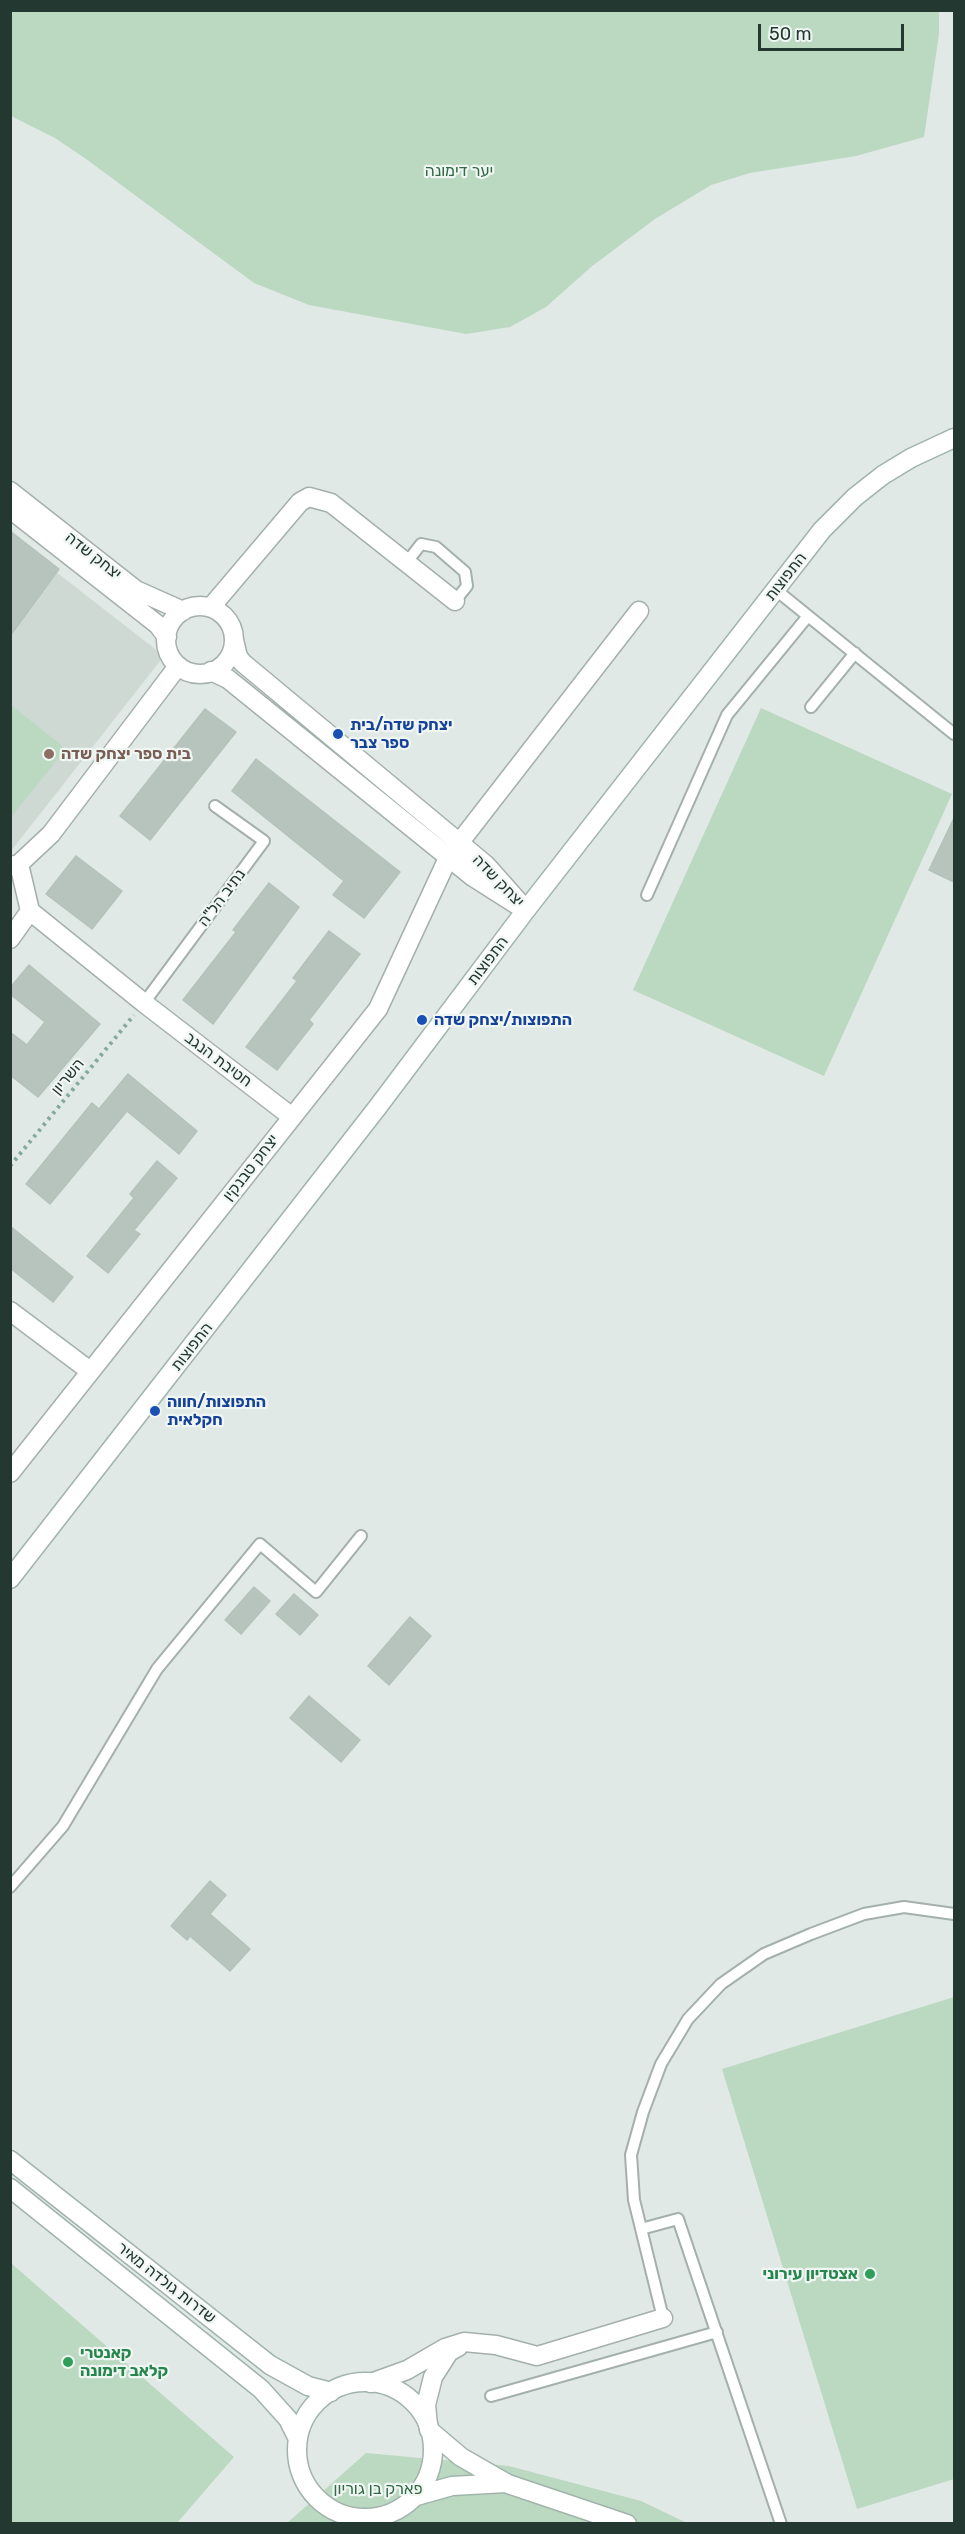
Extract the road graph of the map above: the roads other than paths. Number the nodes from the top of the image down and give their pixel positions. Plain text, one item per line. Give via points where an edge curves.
1 (954, 438) edge
2 (10, 491) edge
3 (10, 509) edge
4 (407, 562) junction
5 (776, 590) junction
6 (454, 601) joint
7 (211, 607) junction
8 (183, 611) junction
9 (639, 611) dead end
10 (808, 616) junction
11 (166, 637) junction
12 (234, 640) junction
13 (855, 654) junction
14 (178, 666) junction
15 (211, 671) junction
16 (811, 707) dead end
17 (954, 734) edge
18 (215, 806) dead end
19 (454, 849) junction
20 (15, 865) edge
21 (647, 895) dead end
22 (526, 910) junction
23 (30, 911) junction
24 (10, 939) edge
25 (144, 1003) junction
26 (292, 1116) junction
27 (10, 1311) edge
28 (90, 1371) junction
29 (10, 1473) edge
30 (361, 1536) dead end
31 (10, 1579) edge
32 (10, 1887) edge
33 (954, 1914) edge
34 (10, 2160) edge
35 (10, 2188) edge
36 (641, 2229) junction
37 (663, 2318) joint
38 (717, 2332) junction
39 (464, 2342) junction
40 (370, 2383) junction
41 (331, 2392) junction
42 (491, 2396) dead end
43 (429, 2428) junction
44 (298, 2439) junction
45 (508, 2484) junction
46 (413, 2497) junction
47 (627, 2523) edge
48 (781, 2523) edge

1 - 5 street, התפוצות via 911,458 855,497 822,530
2 - 8 street, יצחק שדה via 136,590
3 - 11 street, יצחק שדה via 158,625
4 - 6 street
4 - 6 lane via 421,544 436,547 465,572 467,586
4 - 7 street via 331,503 309,497 300,502
5 - 10 lane
5 - 22 street, התפוצות
7 - 8 street via 200,605
7 - 12 street via 228,620
8 - 11 street via 170,623
9 - 19 street, יצחק טבנקין
10 - 13 lane
10 - 21 lane via 727,716
11 - 14 street via 171,657
12 - 15 street via 227,660
12 - 19 street, יצחק שדה via 243,663
13 - 16 lane
13 - 17 lane
14 - 15 street via 199,674
14 - 20 street via 51,834
15 - 19 street, יצחק שדה via 228,679
18 - 25 lane, נתיב הל"ה via 264,841
19 - 22 street, יצחק שדה via 489,888
19 - 26 street, יצחק טבנקין via 378,1009
20 - 23 street
22 - 31 street, התפוצות via 378,1108
23 - 24 street
23 - 25 street, חטיבת הנגב
25 - 26 street, חטיבת הנגב
26 - 28 street, יצחק טבנקין
27 - 28 street
28 - 29 street, יצחק טבנקין
30 - 32 lane via 316,1592 260,1544 157,1669 63,1826
33 - 36 lane via 904,1907 864,1914 764,1954 721,1984 688,2019 661,2064 643,2112 631,2155 634,2200
34 - 41 street, שדרות גולדה מאיר via 270,2365 299,2382
35 - 44 street, שדרות גולדה מאיר via 261,2389 288,2419
36 - 37 lane
36 - 38 lane via 678,2219
37 - 39 street via 537,2356 496,2345
38 - 42 lane
38 - 48 lane
39 - 40 street
39 - 43 street via 449,2352 433,2377 426,2405
40 - 41 street via 350,2384
40 - 43 street via 405,2396 419,2409
41 - 44 street via 307,2416
43 - 45 street via 461,2457
43 - 46 street via 429,2470
44 - 46 street via 303,2479 330,2508 349,2516 369,2518 390,2513
45 - 46 street via 452,2486
45 - 47 street

